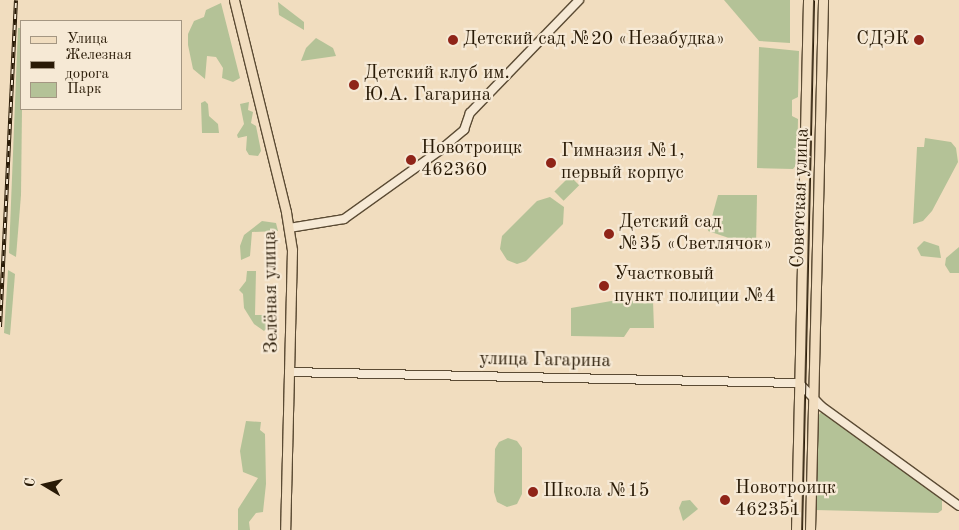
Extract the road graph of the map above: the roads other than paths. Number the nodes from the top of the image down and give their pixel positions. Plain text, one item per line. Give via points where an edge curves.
1 (234, 0) edge
2 (579, 0) edge
3 (808, 0) edge
4 (823, 0) edge
5 (289, 228) junction
6 (289, 372) junction
7 (799, 383) junction
8 (812, 397) junction
9 (959, 506) edge
10 (285, 530) edge
11 (796, 530) edge
12 (810, 530) edge

1 - 5 main road, Зелёная улица
2 - 5 street via 470,112 464,130 439,151 344,220
3 - 7 main road, Советская улица
4 - 8 main road, Советская улица
5 - 6 main road, Зелёная улица
6 - 7 street, улица Гагарина
6 - 10 main road, Зелёная улица
7 - 8 street
7 - 11 main road, Советская улица
8 - 9 street
8 - 12 main road, Советская улица

